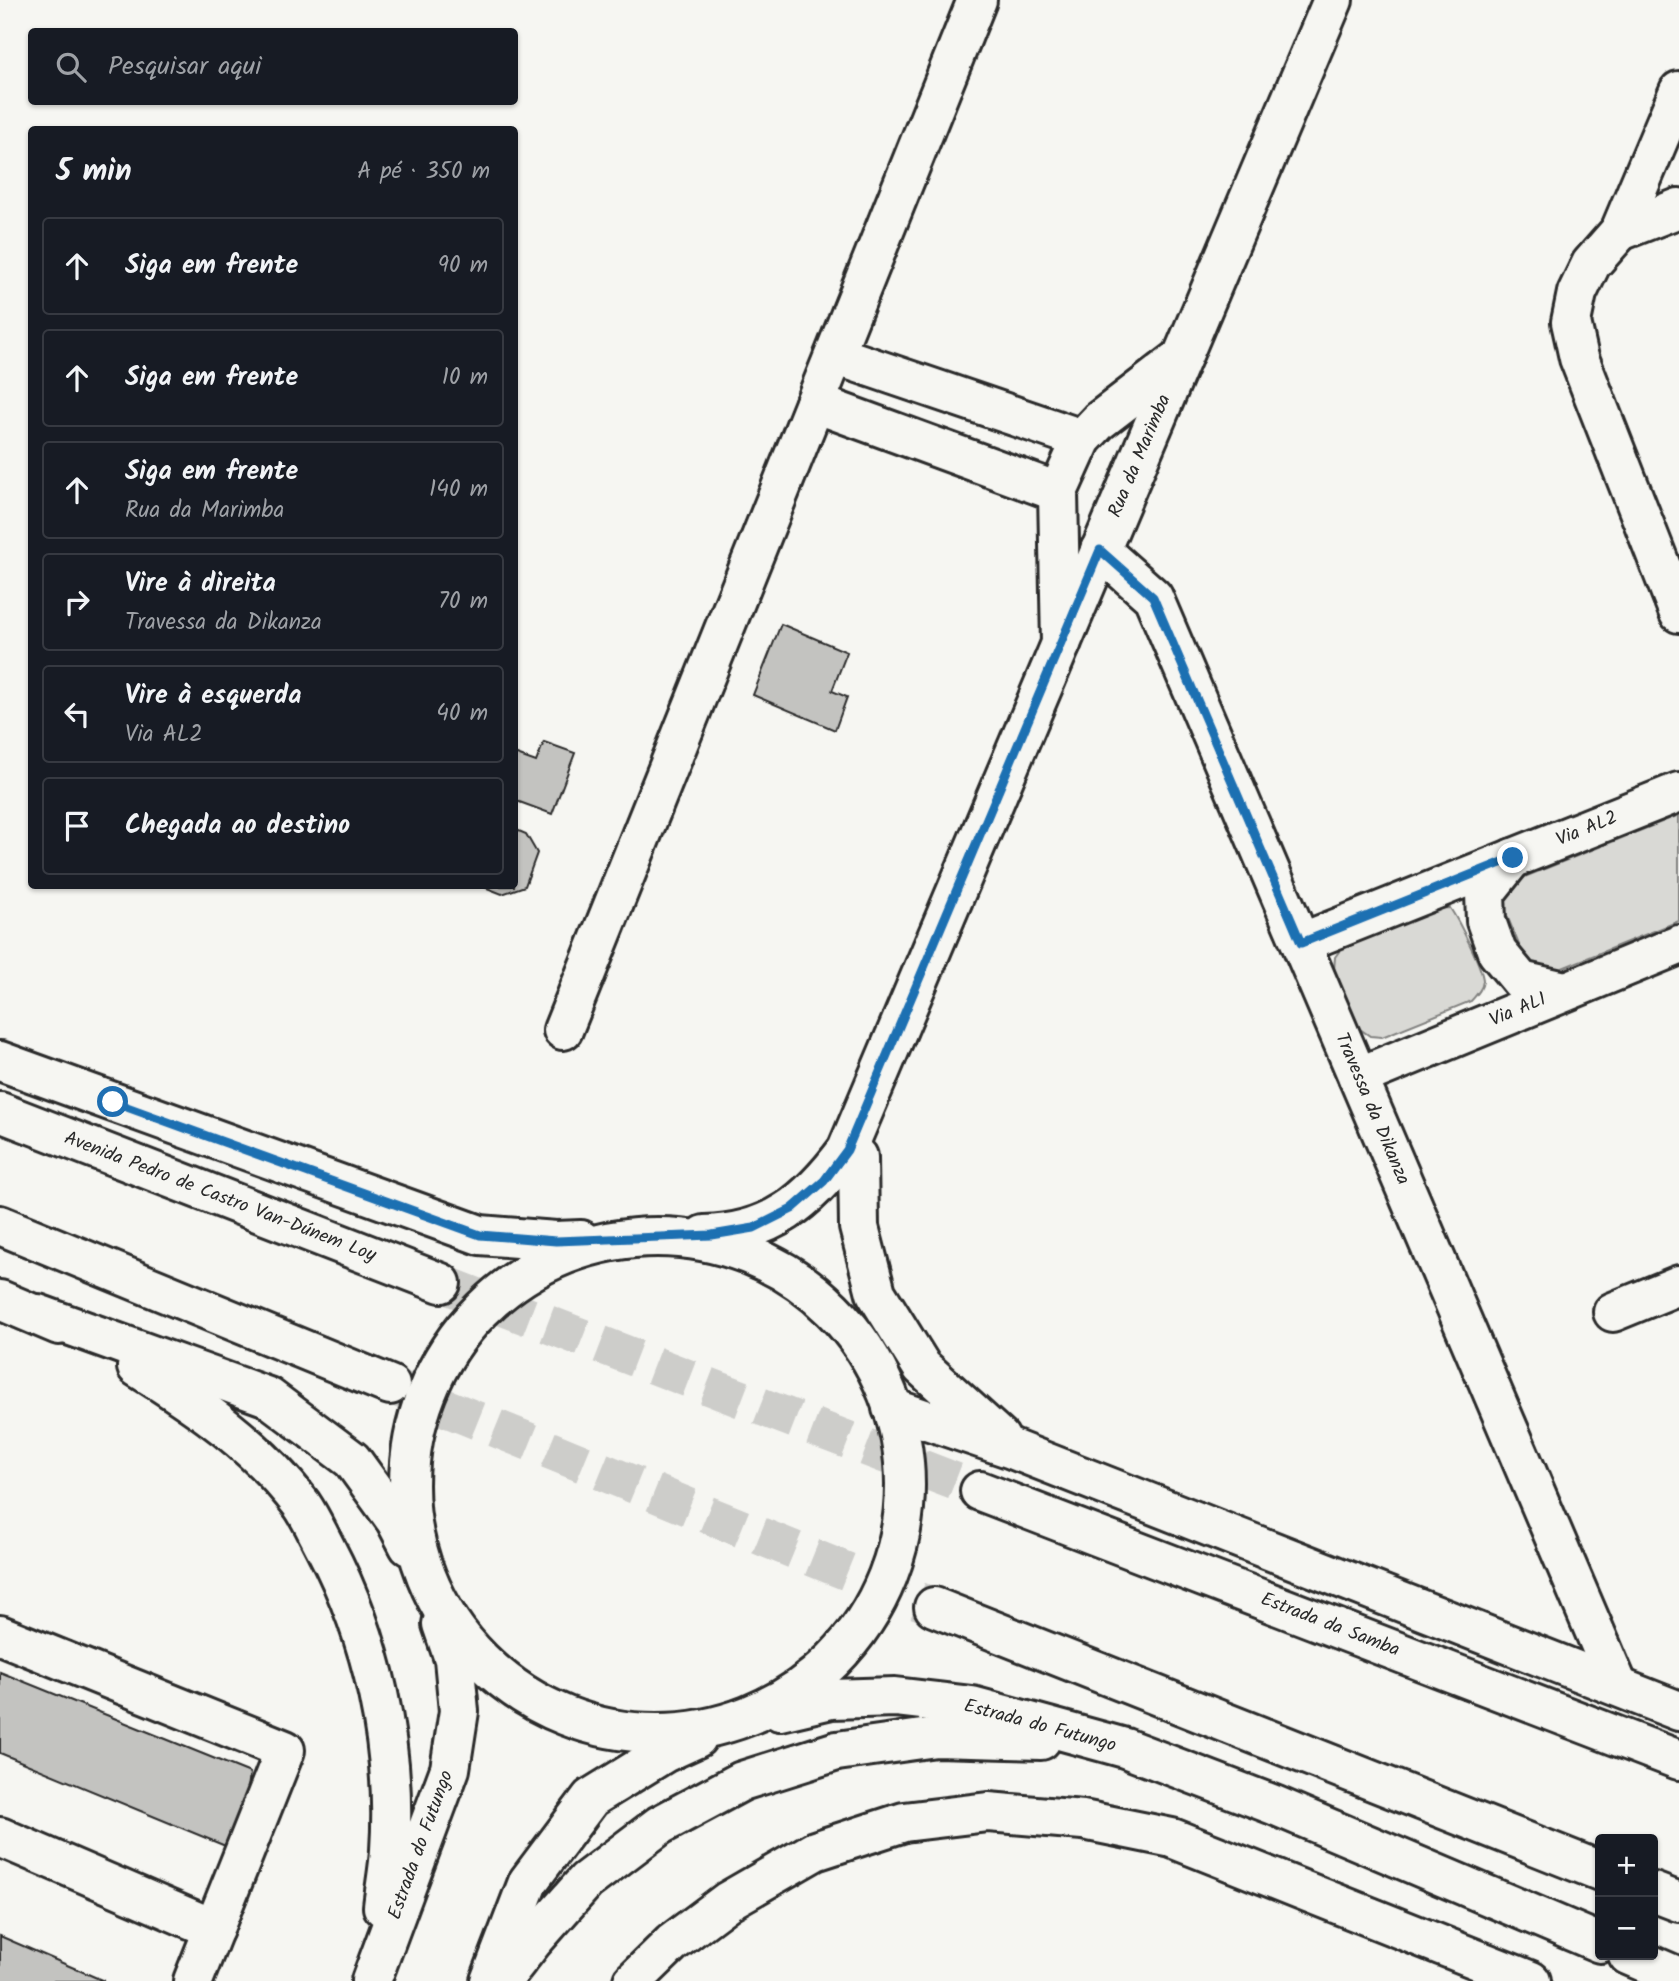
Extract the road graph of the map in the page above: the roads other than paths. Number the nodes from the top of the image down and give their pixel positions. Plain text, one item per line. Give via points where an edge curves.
1 (977, 0) edge
2 (1333, 0) edge
3 (1679, 91) edge
4 (1679, 208) edge
5 (1620, 231) junction
6 (835, 355) junction
7 (1181, 358) junction
8 (815, 403) junction
9 (1082, 439) junction
10 (1058, 492) junction
11 (1100, 550) junction
12 (1679, 613) edge
13 (1061, 644) junction
14 (1679, 792) edge
15 (1513, 858) junction
16 (1301, 943) junction
17 (1679, 945) edge
18 (1565, 991) junction
19 (563, 1030) dead end
20 (0, 1061) edge
21 (1358, 1077) junction
22 (867, 1106) junction
23 (0, 1112) edge
24 (858, 1157) junction
25 (0, 1225) edge
26 (671, 1236) junction
27 (629, 1237) junction
28 (440, 1283) tunnel mouth
29 (1679, 1285) edge
30 (0, 1300) edge
31 (1613, 1312) dead end
32 (38, 1314) junction
33 (876, 1369) junction
34 (390, 1385) tunnel mouth
35 (892, 1408) junction
36 (1012, 1449) junction
37 (980, 1491) tunnel mouth
38 (429, 1585) junction
39 (934, 1607) tunnel mouth
40 (0, 1635) edge
41 (1618, 1686) junction
42 (1679, 1711) edge
43 (727, 1725) junction
44 (1145, 1756) junction
45 (1679, 1760) edge
46 (0, 1838) edge
47 (1595, 1869) edge
48 (1658, 1894) edge
49 (1679, 1902) edge
50 (214, 1928) junction
51 (1595, 1941) edge
52 (1640, 1960) edge
53 (373, 1976) edge
54 (1679, 1977) edge
55 (193, 1981) edge
56 (490, 1981) edge
57 (502, 1981) edge
58 (633, 1981) edge
59 (1531, 1981) edge

1 - 6 main road
2 - 7 main road, Rua da Marimba
3 - 5 main road
4 - 5 main road
5 - 12 main road via 1591,264 1577,293 1571,322 1579,358
6 - 8 main road
6 - 9 main road
7 - 9 main road
7 - 11 main road, Rua da Marimba
8 - 10 main road
8 - 19 main road
9 - 10 main road
10 - 13 main road
11 - 13 main road, Rua da Marimba
11 - 16 main road, Travessa da Dikanza via 1153,597
13 - 22 main road, Rua da Marimba
14 - 15 main road, Via AL2
15 - 16 main road, Via AL2
15 - 18 main road via 1485,893 1486,921 1497,953 1521,981
16 - 21 main road, Travessa da Dikanza
17 - 18 main road, Via AL1
18 - 21 main road, Via AL1
20 - 27 main road via 480,1235 556,1241
21 - 41 main road, Travessa da Dikanza
22 - 24 main road, Rua da Marimba
22 - 26 main road, Rua da Marimba via 847,1150 824,1181 792,1209 754,1228
23 - 28 main road, Avenida Pedro de Castro Van-Dúnem Loy
24 - 33 main road, Rua da Marimba via 844,1209 843,1264 855,1316
24 - 36 main road via 859,1227 876,1293 922,1367
25 - 34 main road
26 - 27 main road
26 - 33 main road via 753,1256 790,1276 824,1302 853,1333
27 - 38 main road via 587,1245 548,1260 503,1289 452,1342 431,1379 409,1460 408,1503
29 - 31 main road
30 - 32 main road
32 - 38 main road via 268,1397 352,1460 396,1521
32 - 53 main road via 119,1355 192,1402 254,1451 303,1507 340,1576 365,1646 384,1723 390,1788 390,1850
33 - 35 main road
35 - 36 main road
35 - 43 main road via 902,1447 903,1514 893,1565 877,1602 830,1666 799,1691
36 - 41 main road
37 - 45 main road, Estrada da Samba
38 - 43 main road via 472,1652 513,1687 570,1719 649,1735
38 - 53 main road, Estrada do Futungo via 454,1659 459,1711 450,1769
39 - 47 main road
40 - 50 main road via 285,1750
41 - 42 main road
43 - 44 main road, Estrada do Futungo via 831,1699 895,1698 972,1706
43 - 56 main road, Estrada do Futungo via 664,1753 591,1798 528,1882
44 - 51 main road, Estrada do Futungo via 1274,1805
44 - 57 main road via 1041,1740 936,1737 837,1751 742,1781 660,1825 586,1881
46 - 50 main road
48 - 49 main road
50 - 55 main road
52 - 54 main road
58 - 59 main road via 672,1943 728,1901 815,1851 904,1822 988,1812 1083,1820 1172,1838

